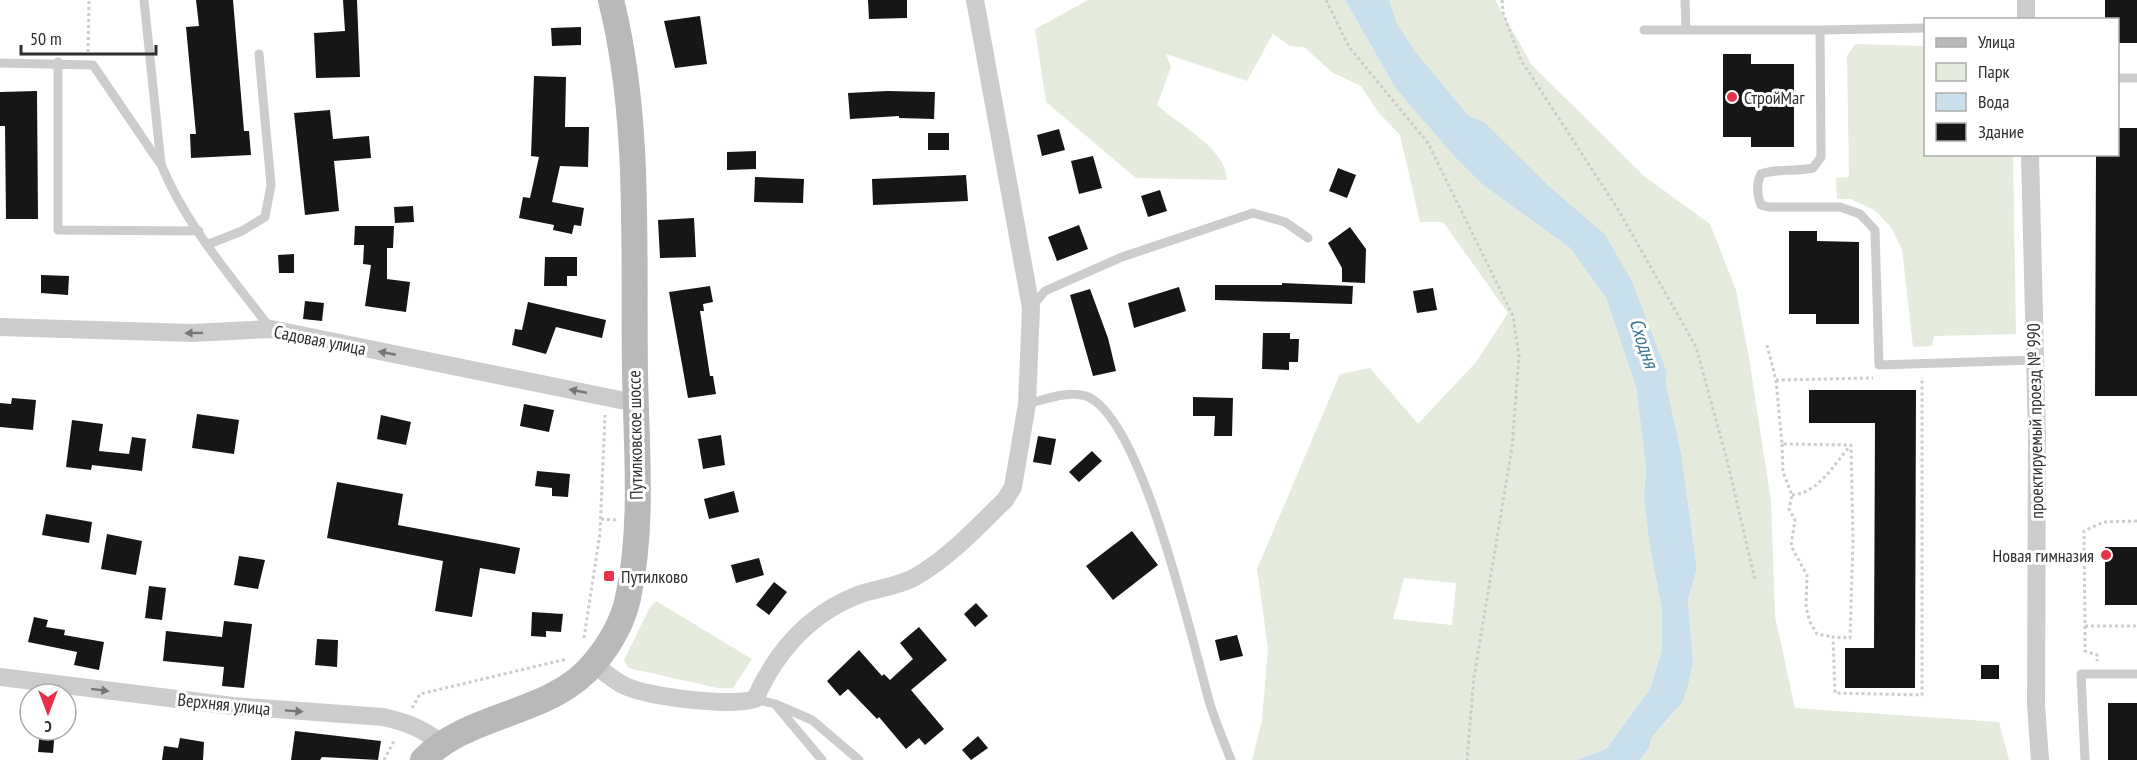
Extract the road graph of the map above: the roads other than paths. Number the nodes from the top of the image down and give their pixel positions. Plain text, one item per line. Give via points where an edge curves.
1 (144, 0) edge
2 (611, 0) edge
3 (975, 0) edge
4 (1685, 0) edge
5 (2026, 0) edge
6 (2026, 18) edge
7 (1924, 28) edge
8 (1644, 30) dead end
9 (1686, 30) junction
10 (1820, 30) junction
11 (259, 54) dead end
12 (58, 62) junction
13 (0, 63) edge
14 (2119, 78) edge
15 (2137, 78) edge
16 (2030, 156) edge
17 (161, 164) junction
18 (199, 231) junction
19 (1308, 238) dead end
20 (209, 244) junction
21 (1030, 308) junction
22 (0, 327) edge
23 (271, 329) junction
24 (2035, 360) junction
25 (635, 403) junction
26 (1027, 404) junction
27 (594, 665) junction
28 (2137, 674) edge
29 (0, 677) edge
30 (754, 699) junction
31 (775, 704) junction
32 (433, 752) edge
33 (822, 760) edge
34 (859, 760) edge
35 (1231, 760) edge
36 (2040, 760) edge
37 (2085, 760) edge

1 - 17 lane
2 - 25 main road, Путилковское шоссе via 628,96
3 - 21 street
4 - 9 lane
5 - 6 street
7 - 10 lane
8 - 9 lane
9 - 10 lane
10 - 24 lane via 1821,157 1813,168 1761,174 1761,205 1839,207 1860,214 1875,230 1879,364
11 - 20 lane via 271,185 265,217
12 - 13 lane
12 - 17 lane via 88,64 99,73
12 - 18 lane via 58,230
14 - 15 lane
16 - 24 street, проектируемый проезд № 990
17 - 18 lane
18 - 20 lane
19 - 21 lane via 1285,222 1253,213 1122,258 1045,291
20 - 23 lane
21 - 26 street
23 -> 22 street, Садовая улица via 192,333
25 -> 23 street, Садовая улица
24 - 36 street, проектируемый проезд № 990 via 2036,705
25 - 27 main road, Путилковское шоссе via 636,520 628,599 620,623
26 - 30 street via 1013,487 1005,500 934,566 912,579 835,605 796,634 773,663
26 - 35 lane via 1065,395 1085,396 1100,405 1118,432 1138,467
27 - 30 street via 624,686 669,697 742,703
27 - 32 main road, Путилковское шоссе via 551,697 478,726
28 - 37 lane via 2081,674
29 -> 32 street, Верхняя улица via 233,706 383,717 426,731
30 - 31 lane
31 - 33 lane
31 - 34 lane via 812,720

